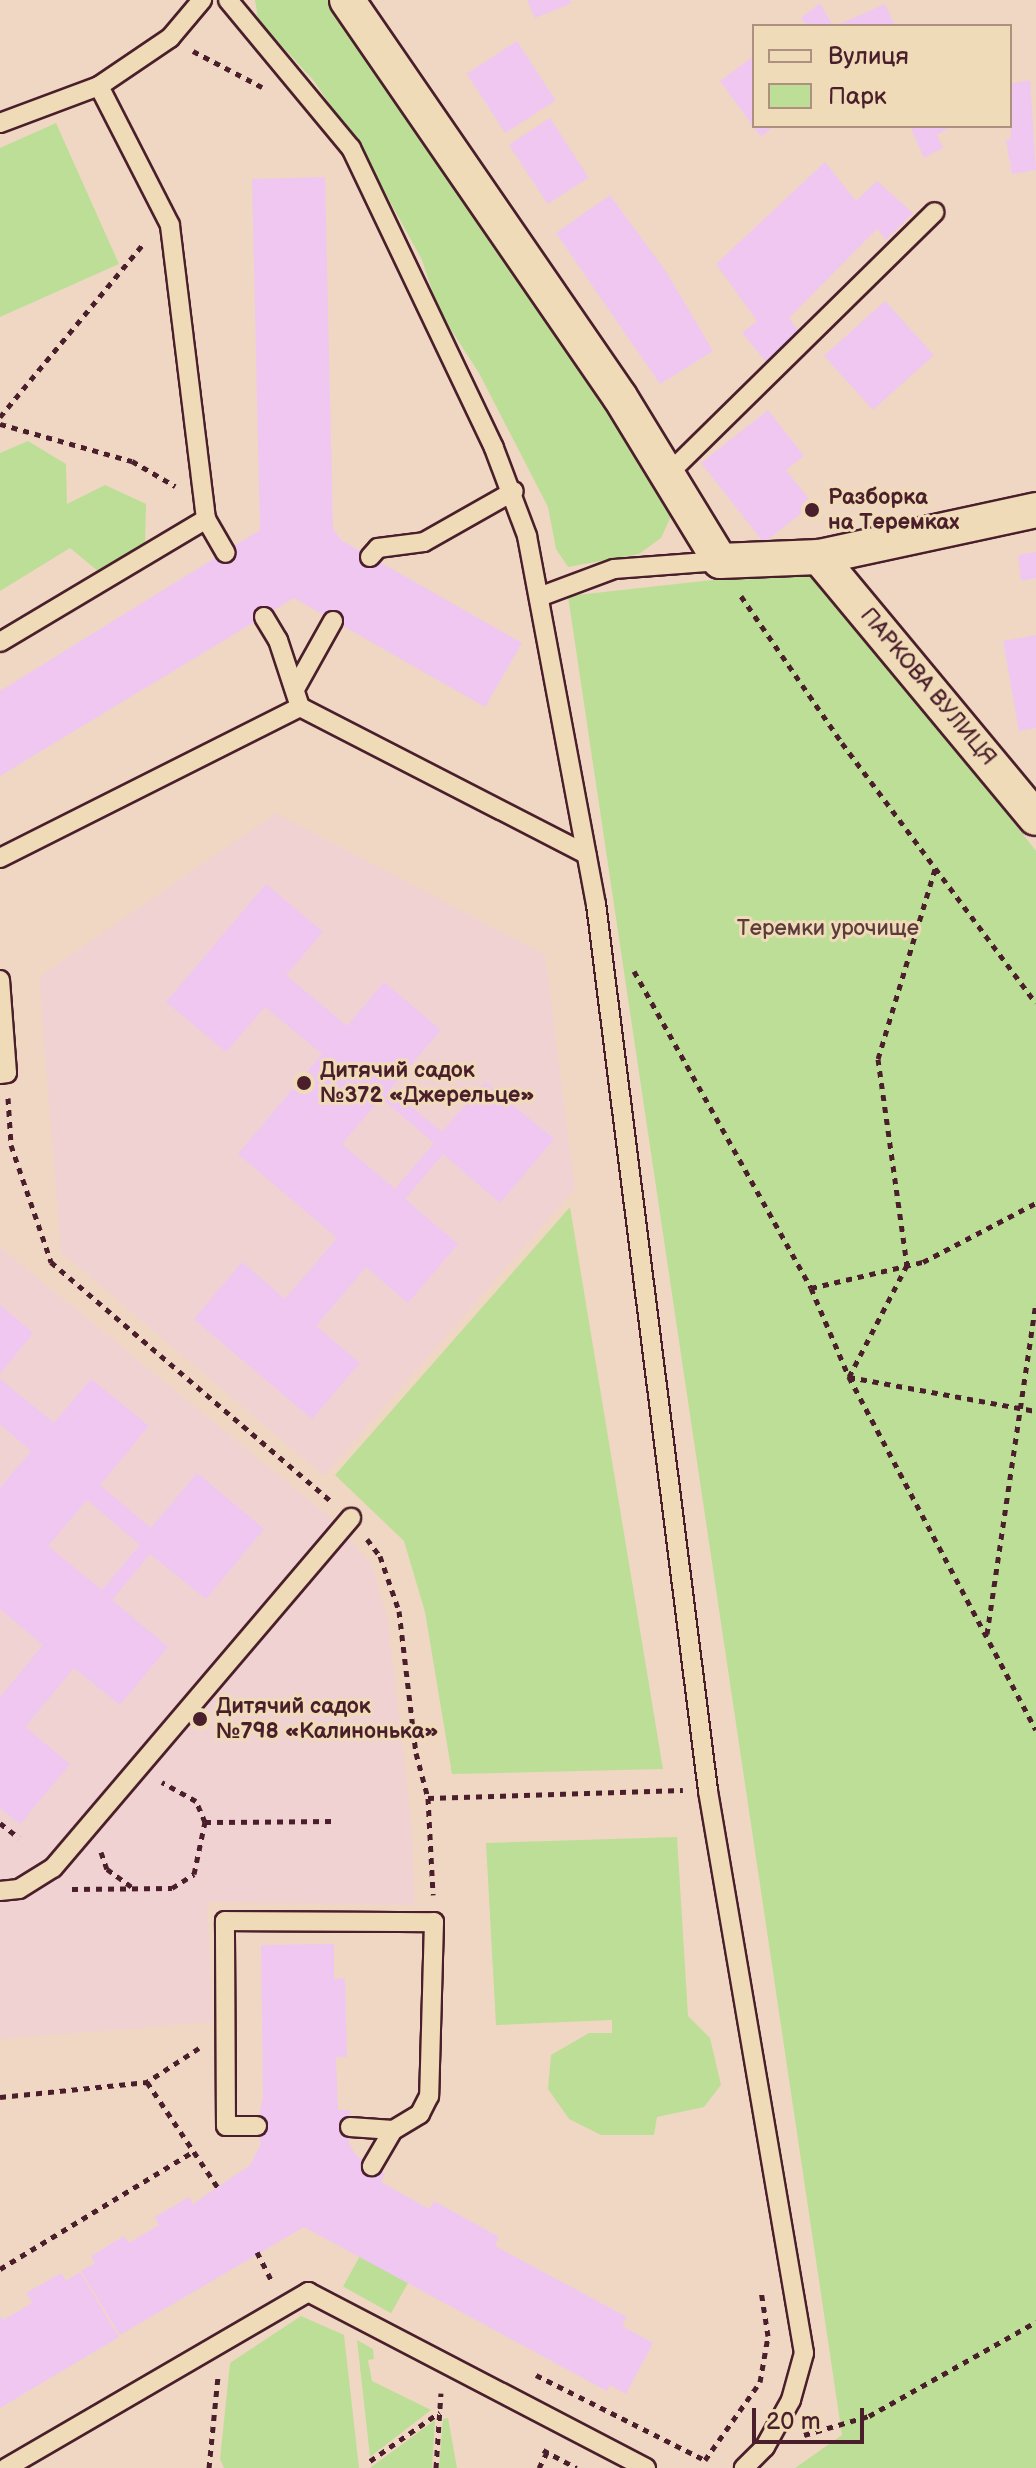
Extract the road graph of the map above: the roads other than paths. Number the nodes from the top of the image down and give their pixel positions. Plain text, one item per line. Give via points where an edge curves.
1 (202, 0) edge
2 (228, 0) edge
3 (347, 0) edge
4 (99, 86) junction
5 (0, 123) edge
6 (935, 212) dead end
7 (667, 475) junction
8 (514, 491) junction
9 (1036, 510) edge
10 (204, 511) junction
11 (226, 553) dead end
12 (370, 557) dead end
13 (819, 557) junction
14 (720, 561) junction
15 (539, 597) junction
16 (264, 617) dead end
17 (333, 621) dead end
18 (0, 642) edge
19 (298, 698) junction
20 (1036, 818) edge
21 (586, 854) junction
22 (0, 858) edge
23 (0, 980) edge
24 (3, 1073) edge
25 (351, 1518) road end
26 (10, 1890) edge
27 (257, 2126) dead end
28 (350, 2127) dead end
29 (393, 2130) junction
30 (372, 2166) dead end
31 (6, 2468) edge
32 (646, 2468) edge
33 (744, 2468) edge

1 - 4 lane via 170,38
2 - 8 lane via 351,148
3 - 7 street via 605,375
4 - 5 lane
4 - 10 lane via 166,216
6 - 7 lane
7 - 14 street
8 - 12 lane via 424,542 378,548
8 - 15 lane
9 - 13 street
10 - 11 lane
10 - 18 lane
13 - 14 street
13 - 20 street, ПАРКОВА ВУЛИЦЯ
14 - 15 lane via 614,569
15 - 21 lane
16 - 19 lane
17 - 19 lane
19 - 21 lane
19 - 22 lane
21 - 33 lane via 708,1791 804,2353 791,2400 765,2447
23 - 24 lane
25 - 26 lane via 53,1868
27 - 29 lane via 226,2126 225,1921 434,1922 429,2096 420,2114
28 - 29 lane
29 - 30 lane
31 - 32 lane via 308,2292

